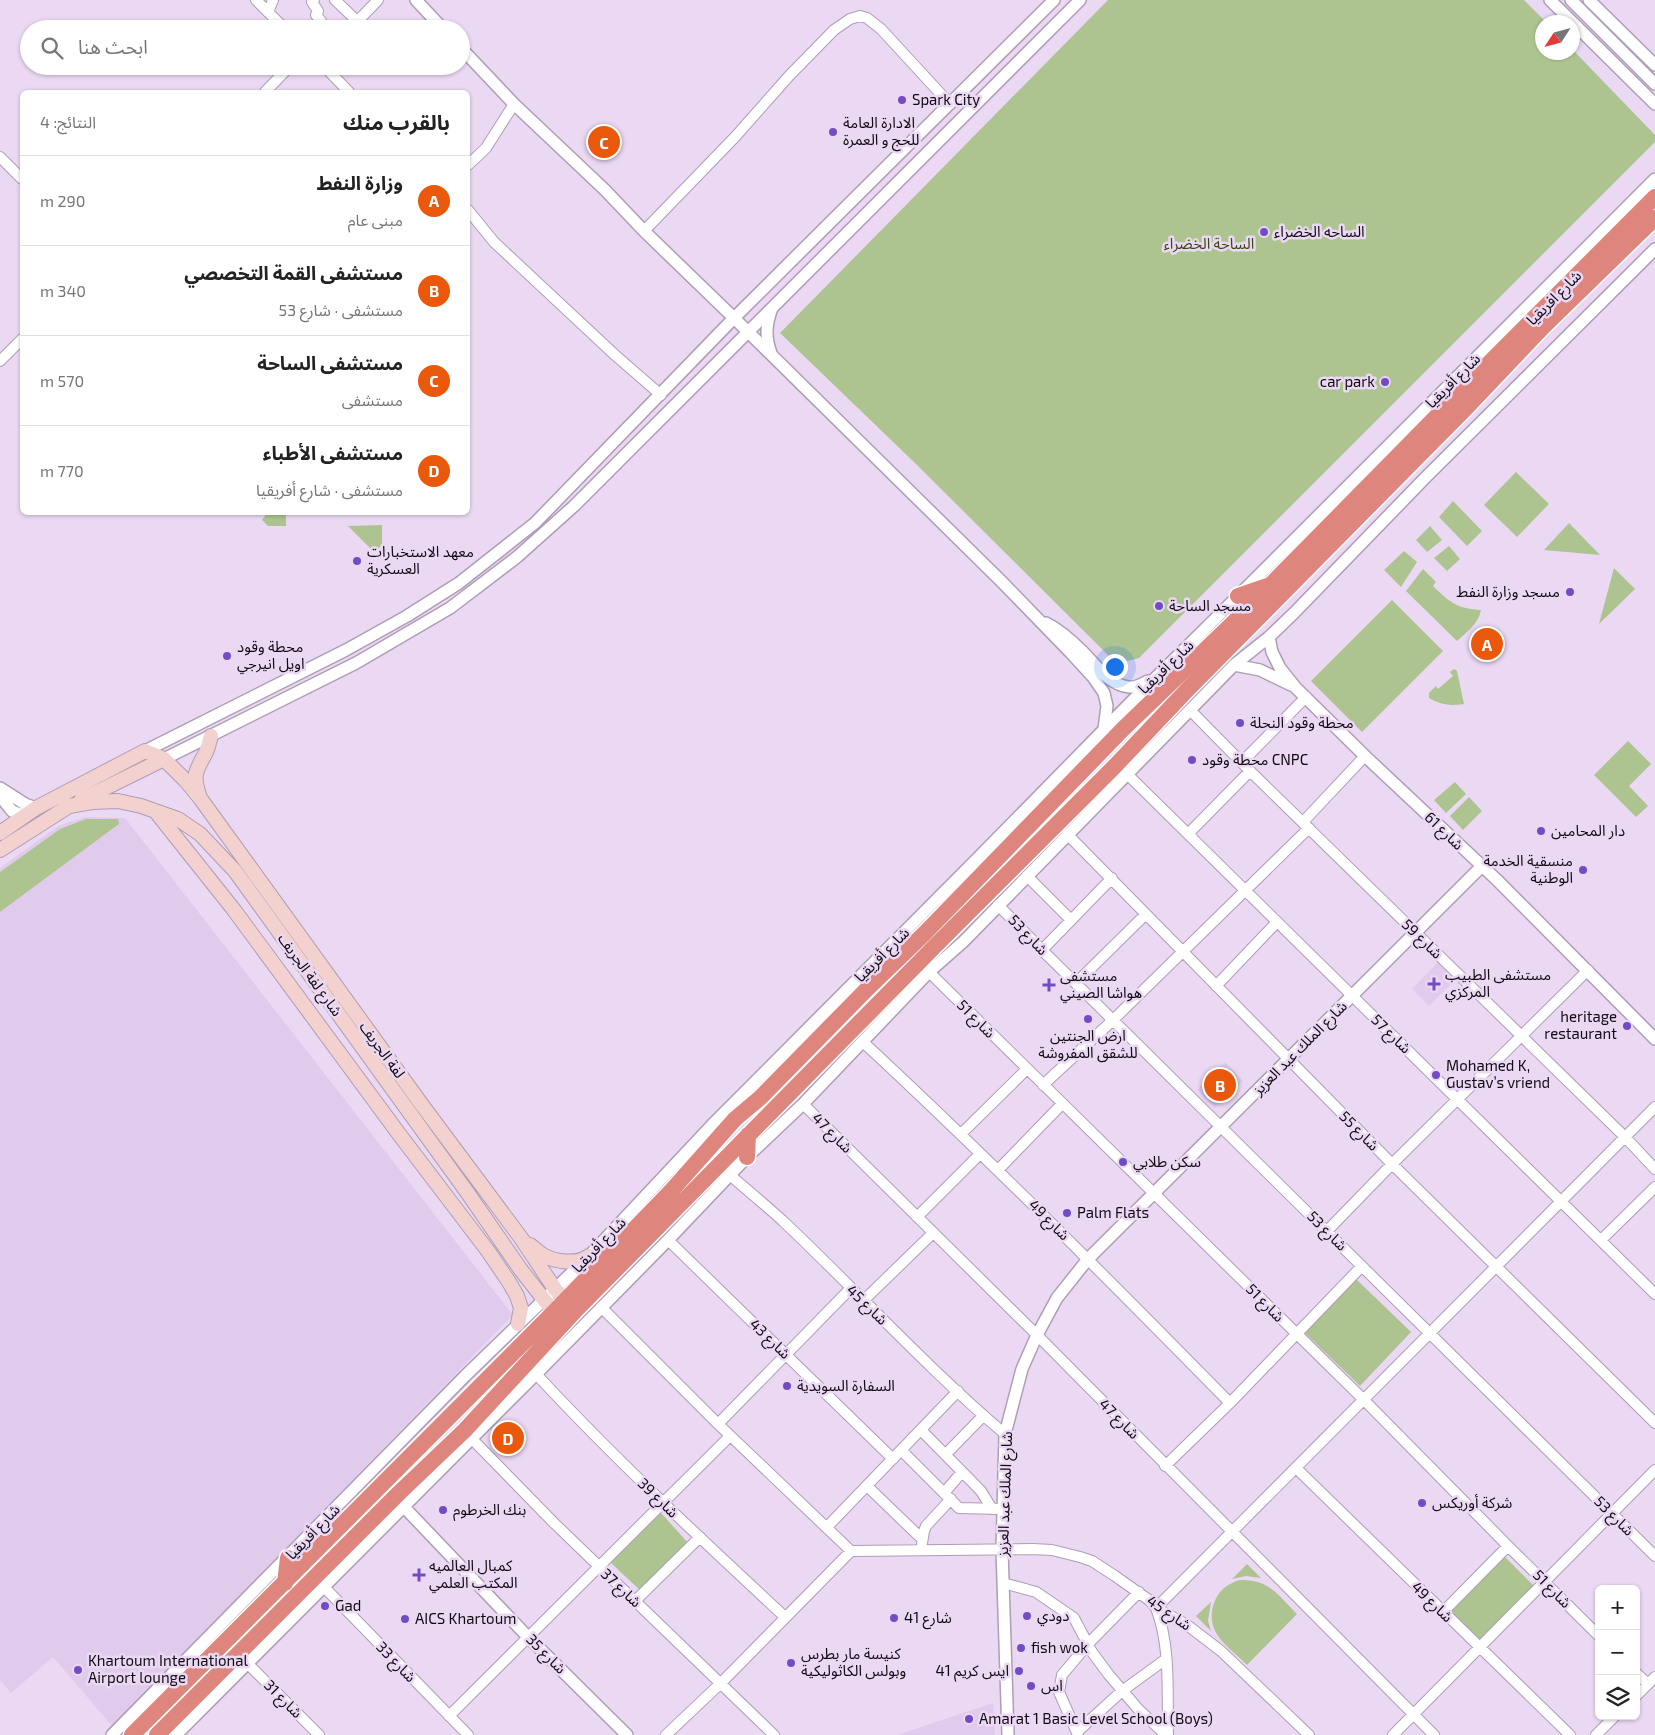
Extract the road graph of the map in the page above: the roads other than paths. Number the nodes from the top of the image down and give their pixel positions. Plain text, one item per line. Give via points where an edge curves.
1 (256, 0) edge
2 (273, 0) edge
3 (314, 0) edge
4 (335, 0) edge
5 (378, 0) edge
6 (416, 0) edge
7 (1054, 0) edge
8 (1080, 0) edge
9 (1550, 0) edge
10 (1571, 0) edge
11 (1589, 0) edge
12 (268, 12) junction
13 (276, 20) edge
14 (320, 20) edge
15 (350, 20) edge
16 (360, 20) edge
17 (435, 20) edge
18 (470, 58) edge
19 (1655, 65) edge
20 (281, 75) edge
21 (333, 75) edge
22 (1655, 84) edge
23 (267, 90) edge
24 (347, 90) edge
25 (514, 104) junction
26 (950, 104) junction
27 (1655, 104) edge
28 (0, 157) edge
29 (470, 163) edge
30 (20, 177) edge
31 (1655, 179) edge
32 (1655, 197) edge
33 (470, 212) edge
34 (1655, 218) edge
35 (644, 231) junction
36 (1655, 249) edge
37 (772, 306) junction
38 (734, 318) junction
39 (748, 331) junction
40 (20, 341) edge
41 (771, 355) junction
42 (0, 361) edge
43 (661, 395) junction
44 (1458, 405) junction
45 (564, 495) junction
46 (574, 506) junction
47 (1271, 585) junction
48 (442, 595) junction
49 (1238, 596) junction
50 (450, 608) junction
51 (1038, 618) junction
52 (1270, 637) junction
53 (1234, 665) junction
54 (1159, 674) junction
55 (1296, 688) junction
56 (1306, 697) junction
57 (1190, 710) junction
58 (1104, 729) junction
59 (211, 736) junction
60 (145, 752) junction
61 (1365, 756) junction
62 (164, 759) junction
63 (1242, 762) junction
64 (1250, 772) junction
65 (1126, 774) junction
66 (0, 788) edge
67 (0, 796) edge
68 (200, 798) junction
69 (69, 806) junction
70 (30, 812) junction
71 (156, 812) junction
72 (1306, 825) junction
73 (0, 833) edge
74 (1068, 834) junction
75 (1188, 834) junction
76 (0, 850) edge
77 (978, 858) junction
78 (1482, 867) junction
79 (983, 874) junction
80 (1027, 876) junction
81 (1112, 878) junction
82 (1245, 890) junction
83 (998, 905) junction
84 (1146, 914) junction
85 (1071, 920) junction
86 (1277, 922) junction
87 (1416, 933) junction
88 (1042, 950) junction
89 (1182, 951) junction
90 (1588, 970) junction
91 (929, 972) junction
92 (1076, 983) junction
93 (1216, 986) junction
94 (868, 988) junction
95 (1352, 997) junction
96 (882, 1000) junction
97 (1113, 1020) junction
98 (1521, 1036) junction
99 (1655, 1038) edge
100 (863, 1042) junction
101 (1289, 1060) junction
102 (1026, 1070) junction
103 (1043, 1085) junction
104 (1458, 1098) junction
105 (803, 1104) junction
106 (1062, 1104) junction
107 (1655, 1107) edge
108 (735, 1119) junction
109 (712, 1125) junction
110 (1222, 1127) junction
111 (961, 1134) junction
112 (748, 1135) junction
113 (1625, 1137) junction
114 (980, 1154) junction
115 (747, 1157) junction
116 (1392, 1164) junction
117 (1655, 1169) edge
118 (998, 1170) junction
119 (730, 1176) junction
120 (1655, 1188) edge
121 (1153, 1193) junction
122 (1562, 1201) junction
123 (917, 1217) junction
124 (1328, 1231) junction
125 (933, 1233) junction
126 (521, 1238) junction
127 (668, 1240) junction
128 (1602, 1240) junction
129 (589, 1256) junction
130 (1088, 1259) junction
131 (1362, 1266) junction
132 (1496, 1266) junction
133 (850, 1289) junction
134 (1655, 1294) edge
135 (565, 1300) junction
136 (864, 1301) junction
137 (601, 1307) junction
138 (554, 1312) junction
139 (518, 1324) junction
140 (1430, 1332) junction
141 (1296, 1334) junction
142 (1037, 1335) junction
143 (785, 1354) junction
144 (536, 1374) junction
145 (958, 1391) junction
146 (1364, 1400) junction
147 (1230, 1403) junction
148 (983, 1416) junction
149 (1655, 1423) edge
150 (718, 1424) junction
151 (921, 1430) junction
152 (1005, 1434) junction
153 (730, 1436) junction
154 (472, 1439) junction
155 (901, 1450) junction
156 (946, 1454) junction
157 (893, 1459) junction
158 (1165, 1466) junction
159 (1296, 1468) junction
160 (1655, 1470) edge
161 (962, 1472) junction
162 (867, 1486) junction
163 (947, 1496) junction
164 (663, 1503) junction
165 (404, 1507) junction
166 (997, 1509) junction
167 (1612, 1514) junction
168 (827, 1527) junction
169 (1232, 1532) junction
170 (700, 1537) junction
171 (922, 1539) junction
172 (1508, 1546) junction
173 (923, 1550) junction
174 (1002, 1550) junction
175 (850, 1551) junction
176 (1655, 1556) edge
177 (288, 1558) junction
178 (598, 1566) junction
179 (1545, 1581) junction
180 (285, 1583) junction
181 (1003, 1583) junction
182 (324, 1587) junction
183 (1139, 1592) junction
184 (635, 1601) junction
185 (1156, 1608) junction
186 (1442, 1612) junction
187 (785, 1617) junction
188 (268, 1624) junction
189 (1595, 1632) edge
190 (528, 1637) junction
191 (1088, 1644) junction
192 (1479, 1648) junction
193 (260, 1651) junction
194 (1166, 1659) junction
195 (247, 1663) junction
196 (1640, 1675) edge
197 (1651, 1681) edge
198 (721, 1683) junction
199 (1122, 1692) junction
200 (1640, 1692) edge
201 (1413, 1714) junction
202 (449, 1716) junction
203 (1611, 1720) edge
204 (1077, 1734) edge
205 (112, 1735) edge
206 (132, 1735) edge
207 (158, 1735) edge
208 (176, 1735) edge
209 (319, 1735) edge
210 (468, 1735) edge
211 (627, 1735) edge
212 (666, 1735) edge
213 (774, 1735) edge
214 (1008, 1735) edge
215 (1167, 1735) edge
216 (1309, 1735) edge
217 (1393, 1735) edge
218 (1434, 1735) edge
219 (1570, 1735) edge
220 (1596, 1735) edge

1 - 12 street
2 - 12 street
3 - 14 street via 312,2 318,11 316,15
4 - 15 street
5 - 16 street
6 - 17 street
7 - 26 street
8 - 37 street
9 - 27 street
10 - 22 street
11 - 19 street
12 - 13 street
18 - 25 street
20 - 23 street
21 - 24 street
25 - 29 street via 486,148
25 - 35 street
26 - 35 street via 880,29 867,18 850,19 834,30 789,76
26 - 38 street
28 - 30 street
31 - 49 street, شارع أفريقيا
32 - 44 highway, شارع افريقيا
33 - 43 street via 494,242
34 - 44 highway, شارع افريقيا
35 - 38 street
36 - 52 street
37 - 39 street
37 - 41 street via 766,326
38 - 39 street
38 - 43 street
39 - 41 street
39 - 46 street
40 - 42 street
41 - 51 street
43 - 45 street
44 - 47 highway, شارع أفريقيا
44 - 96 highway, شارع أفريقيا via 1115,766
45 - 46 street
45 - 48 street via 510,544
46 - 50 street via 510,563
47 - 49 highway
47 - 79 highway, شارع أفريقيا
48 - 50 street
48 - 60 street via 346,650
49 - 54 street, شارع أفريقيا
50 - 59 street via 356,663
51 - 54 street via 1058,630 1107,677 1118,683 1129,687 1141,685
51 - 58 street via 1100,685 1107,706
52 - 53 street
52 - 55 street via 1272,652 1280,668
53 - 55 street via 1260,670
53 - 57 street
54 - 58 street, شارع أفريقيا
55 - 56 street, شارع 61
56 - 61 street, شارع 61
56 - 63 street
57 - 63 street, شارع 59
57 - 65 street
58 - 77 street, شارع أفريقيا
59 - 62 street
59 - 68 main road via 197,766 195,783
60 - 62 main road, لفة الجريف
60 - 70 main road
61 - 72 street
61 - 78 street, شارع 61
62 - 68 main road, لفة الجريف
62 - 69 main road
63 - 64 street, شارع 59
64 - 72 street, شارع 59
64 - 75 street
65 - 74 street
65 - 75 street, شارع 57
66 - 70 street via 25,804
67 - 70 street via 12,811
68 - 126 main road, لفة الجريف
69 - 71 main road, شارع لفة الجريف via 118,801
69 - 76 main road, شارع لفة الجريف
70 - 73 main road
71 - 138 main road, شارع لفة الجريف via 178,819 200,834 235,871
71 - 139 main road via 234,910 488,1251 517,1296 521,1308
72 - 82 street
72 - 87 street, شارع 59
74 - 80 street
74 - 81 street, شارع 55
75 - 82 street, شارع 57
77 - 79 highway
77 - 109 street, شارع أفريقيا
78 - 87 street, شارع الملك عبد العزيز
78 - 90 street, شارع 61
79 - 94 highway, شارع أفريقيا
80 - 83 street
80 - 85 street
81 - 84 street, شارع 55
81 - 85 street
82 - 86 street, شارع 57
82 - 89 street
83 - 88 street, شارع 53
83 - 91 street
84 - 89 street, شارع 55
84 - 92 street
85 - 88 street
86 - 93 street
86 - 95 street, شارع 57
87 - 95 street, شارع الملك عبد العزيز
87 - 98 street, شارع 59
88 - 92 street, شارع 53
89 - 93 street, شارع 55
89 - 97 street
90 - 98 street
90 - 99 street, شارع 61
91 - 100 street
91 - 102 street, شارع 51
92 - 97 street, شارع 53
93 - 101 street, شارع 55
94 - 96 highway
94 - 108 highway, شارع أفريقيا via 761,1097
95 - 101 street, شارع الملك عبد العزيز
95 - 104 street, شارع 57
96 - 112 highway, شارع أفريقيا
97 - 103 street
97 - 110 street, شارع 53
98 - 104 street
98 - 113 street, شارع 59
100 - 105 street
100 - 111 street, شارع 49
101 - 110 street, شارع الملك عبد العزيز
101 - 116 street, شارع 55
102 - 103 street, شارع 51
102 - 111 street
103 - 106 street, شارع 51
104 - 116 street
104 - 122 street, شارع 57
105 - 115 street
105 - 123 street, شارع 47
106 - 118 street
106 - 121 street, شارع 51
107 - 113 street
108 - 109 highway
108 - 135 highway, شارع أفريقيا via 672,1190
109 - 129 street, شارع أفريقيا
110 - 121 street, شارع الملك عبد العزيز
110 - 124 street, شارع 53
111 - 114 street, شارع 49
112 - 115 highway
112 - 135 highway, شارع أفريقيا
113 - 117 street, شارع 59
113 - 122 street
114 - 118 street, شارع 49
114 - 123 street
115 - 119 street
116 - 124 street
116 - 132 street, شارع 55
118 - 130 street, شارع 49
119 - 127 street
119 - 133 street, شارع 45 via 784,1222
120 - 128 street
121 - 130 street, شارع الملك عبد العزيز
121 - 141 street, شارع 51
122 - 128 street, شارع 57
122 - 132 street
123 - 125 street, شارع 47
124 - 131 street, شارع 53
125 - 136 street
125 - 142 street, شارع 47
126 - 129 main road via 544,1256 559,1260 577,1262
126 - 135 main road, لفة الجريف
127 - 137 street
127 - 143 street, شارع 43
128 - 134 street, شارع 57
129 - 135 street, شارع أفريقيا
130 - 142 street, شارع الملك عبد العزيز via 1057,1298
130 - 147 street, شارع 49
131 - 140 street, شارع 53
131 - 141 street
132 - 140 street
132 - 149 street, شارع 55
133 - 136 street, شارع 45
133 - 143 street
135 - 138 highway, شارع أفريقيا
136 - 145 street, شارع 45
137 - 144 street
137 - 150 street
138 - 139 street, شارع أفريقيا
138 - 180 highway, شارع أفريقيا
138 - 188 highway, شارع أفريقيا via 465,1430
139 - 177 street, شارع أفريقيا
140 - 146 street
140 - 167 street, شارع 53
141 - 146 street, شارع 51
141 - 147 street
142 - 152 street, شارع الملك عبد العزيز via 1022,1369
142 - 158 street, شارع 47
143 - 150 street
143 - 157 street, شارع 43
144 - 154 street
144 - 164 street, شارع 39
145 - 148 street, شارع 45
145 - 151 street
146 - 159 street
146 - 172 street, شارع 51
147 - 158 street
148 - 152 street, شارع 45
148 - 156 street
150 - 153 street
151 - 155 street
151 - 156 street
152 - 166 street, شارع الملك عبد العزيز
153 - 164 street
153 - 168 street
154 - 165 street
154 - 178 street, شارع 37
155 - 157 street
155 - 163 street
156 - 161 street
157 - 162 street
158 - 169 street, شارع 47
159 - 169 street
159 - 186 street, شارع 49
160 - 167 street
161 - 163 street
161 - 166 street
162 - 168 street
162 - 171 street
163 - 166 street via 959,1508
163 - 171 street via 926,1526
164 - 170 street, شارع 39
164 - 178 street
165 - 182 street
165 - 190 street, شارع 35
166 - 174 street, شارع الملك عبد العزيز
167 - 176 street, شارع 53
167 - 179 street
168 - 175 street
169 - 185 street
169 - 201 street, شارع 47
170 - 184 street
170 - 187 street, شارع 39
171 - 173 street
172 - 179 street, شارع 51
172 - 186 street
173 - 174 street, شارع 45
173 - 175 street, شارع 45
174 - 181 street, شارع الملك عبد العزيز
174 - 183 street, شارع 45 via 1052,1550 1080,1557
175 - 187 street
177 - 180 highway
177 - 205 street, شارع أفريقيا
178 - 184 street, شارع 37
178 - 190 street
179 - 189 street, شارع 51
179 - 192 street
180 - 206 highway, شارع أفريقيا
181 - 191 street via 1036,1592 1070,1614
181 - 214 street, شارع الملك عبد العزيز
182 - 193 street
182 - 202 street, شارع 33
183 - 185 street, شارع 45
183 - 191 street
184 - 198 street, شارع 37
185 - 194 street via 1162,1624
185 - 216 street, شارع 45 via 1187,1625 1221,1651
186 - 192 street, شارع 49
187 - 198 street
188 - 193 highway
188 - 207 highway, شارع أفريقيا
190 - 202 street
190 - 211 street, شارع 35
191 - 199 street
191 - 204 street via 1062,1675 1059,1684 1059,1692
192 - 201 street
192 - 219 street, شارع 49
193 - 195 street
194 - 199 street
194 - 215 street
195 - 208 street
195 - 209 street, شارع 31
196 - 197 street
197 - 200 street
198 - 212 street
198 - 213 street, شارع 37
199 - 204 street
199 - 215 street
201 - 217 street
201 - 218 street, شارع 47
202 - 210 street, شارع 33
203 - 220 street

